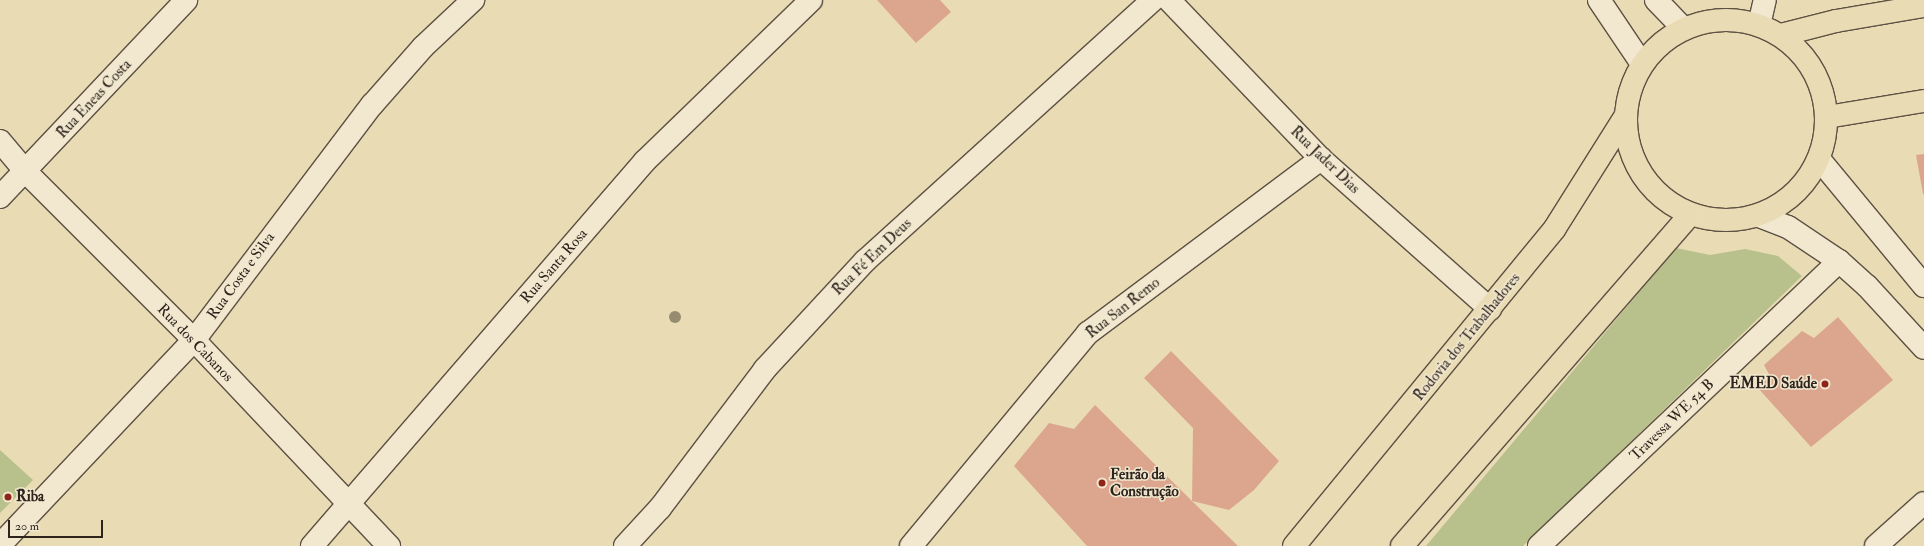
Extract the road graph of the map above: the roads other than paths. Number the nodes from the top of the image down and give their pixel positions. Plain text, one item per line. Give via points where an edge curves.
1 (186, 0) edge
2 (473, 0) edge
3 (811, 0) edge
4 (1153, 0) edge
5 (1170, 0) edge
6 (1599, 0) edge
7 (1656, 0) edge
8 (1765, 0) edge
9 (1924, 6) edge
10 (1759, 25) junction
11 (1684, 29) junction
12 (1781, 35) junction
13 (1642, 64) junction
14 (1924, 101) edge
15 (1625, 117) junction
16 (1828, 117) junction
17 (0, 141) edge
18 (1321, 159) junction
19 (1819, 159) junction
20 (26, 172) junction
21 (0, 197) edge
22 (1690, 215) junction
23 (1759, 216) junction
24 (1839, 261) junction
25 (1924, 286) edge
26 (1490, 309) junction
27 (194, 340) junction
28 (1924, 348) edge
29 (1924, 503) edge
30 (348, 505) junction
31 (0, 545) edge
32 (312, 546) edge
33 (389, 546) edge
34 (625, 546) edge
35 (911, 546) edge
36 (1294, 546) edge
37 (1402, 546) edge
38 (1540, 546) edge
39 (1876, 546) edge

1 - 20 street, Rua Eneas Costa
2 - 27 street, Rua Costa e Silva via 422,47 372,105
3 - 30 street, Rua Santa Rosa via 645,161
4 - 34 street, Rua Fé Em Deus via 860,266 765,369 660,508
5 - 18 street, Rua Jader Dias
6 - 13 street
7 - 11 street
8 - 10 street
9 - 12 main road via 1836,21
10 - 11 main road via 1721,19
10 - 12 main road
11 - 13 main road via 1661,44
12 - 16 main road via 1800,50 1814,70 1824,93
13 - 15 main road via 1630,89
14 - 16 main road
15 - 22 main road via 1627,142 1639,171 1649,186 1668,203
15 - 26 main road, Rodovia dos Trabalhadores via 1555,228
16 - 19 main road
17 - 20 street, Rua dos Cabanos
18 - 26 street, Rua Jader Dias
18 - 35 street, Rua San Remo via 1088,333
19 - 23 main road via 1795,194
19 - 25 street
20 - 21 street, Rua Eneas Costa
20 - 27 street, Rua dos Cabanos
22 - 23 main road via 1724,221
22 - 37 main road
23 - 24 street via 1788,227
24 - 28 street via 1867,286
24 - 38 street, Travessa WE 54 B
26 - 36 main road, Rodovia dos Trabalhadores
27 - 30 street, Rua dos Cabanos
27 - 31 street, Rua Costa e Silva
29 - 39 street
30 - 32 street, Rua Santa Rosa
30 - 33 street, Rua dos Cabanos

